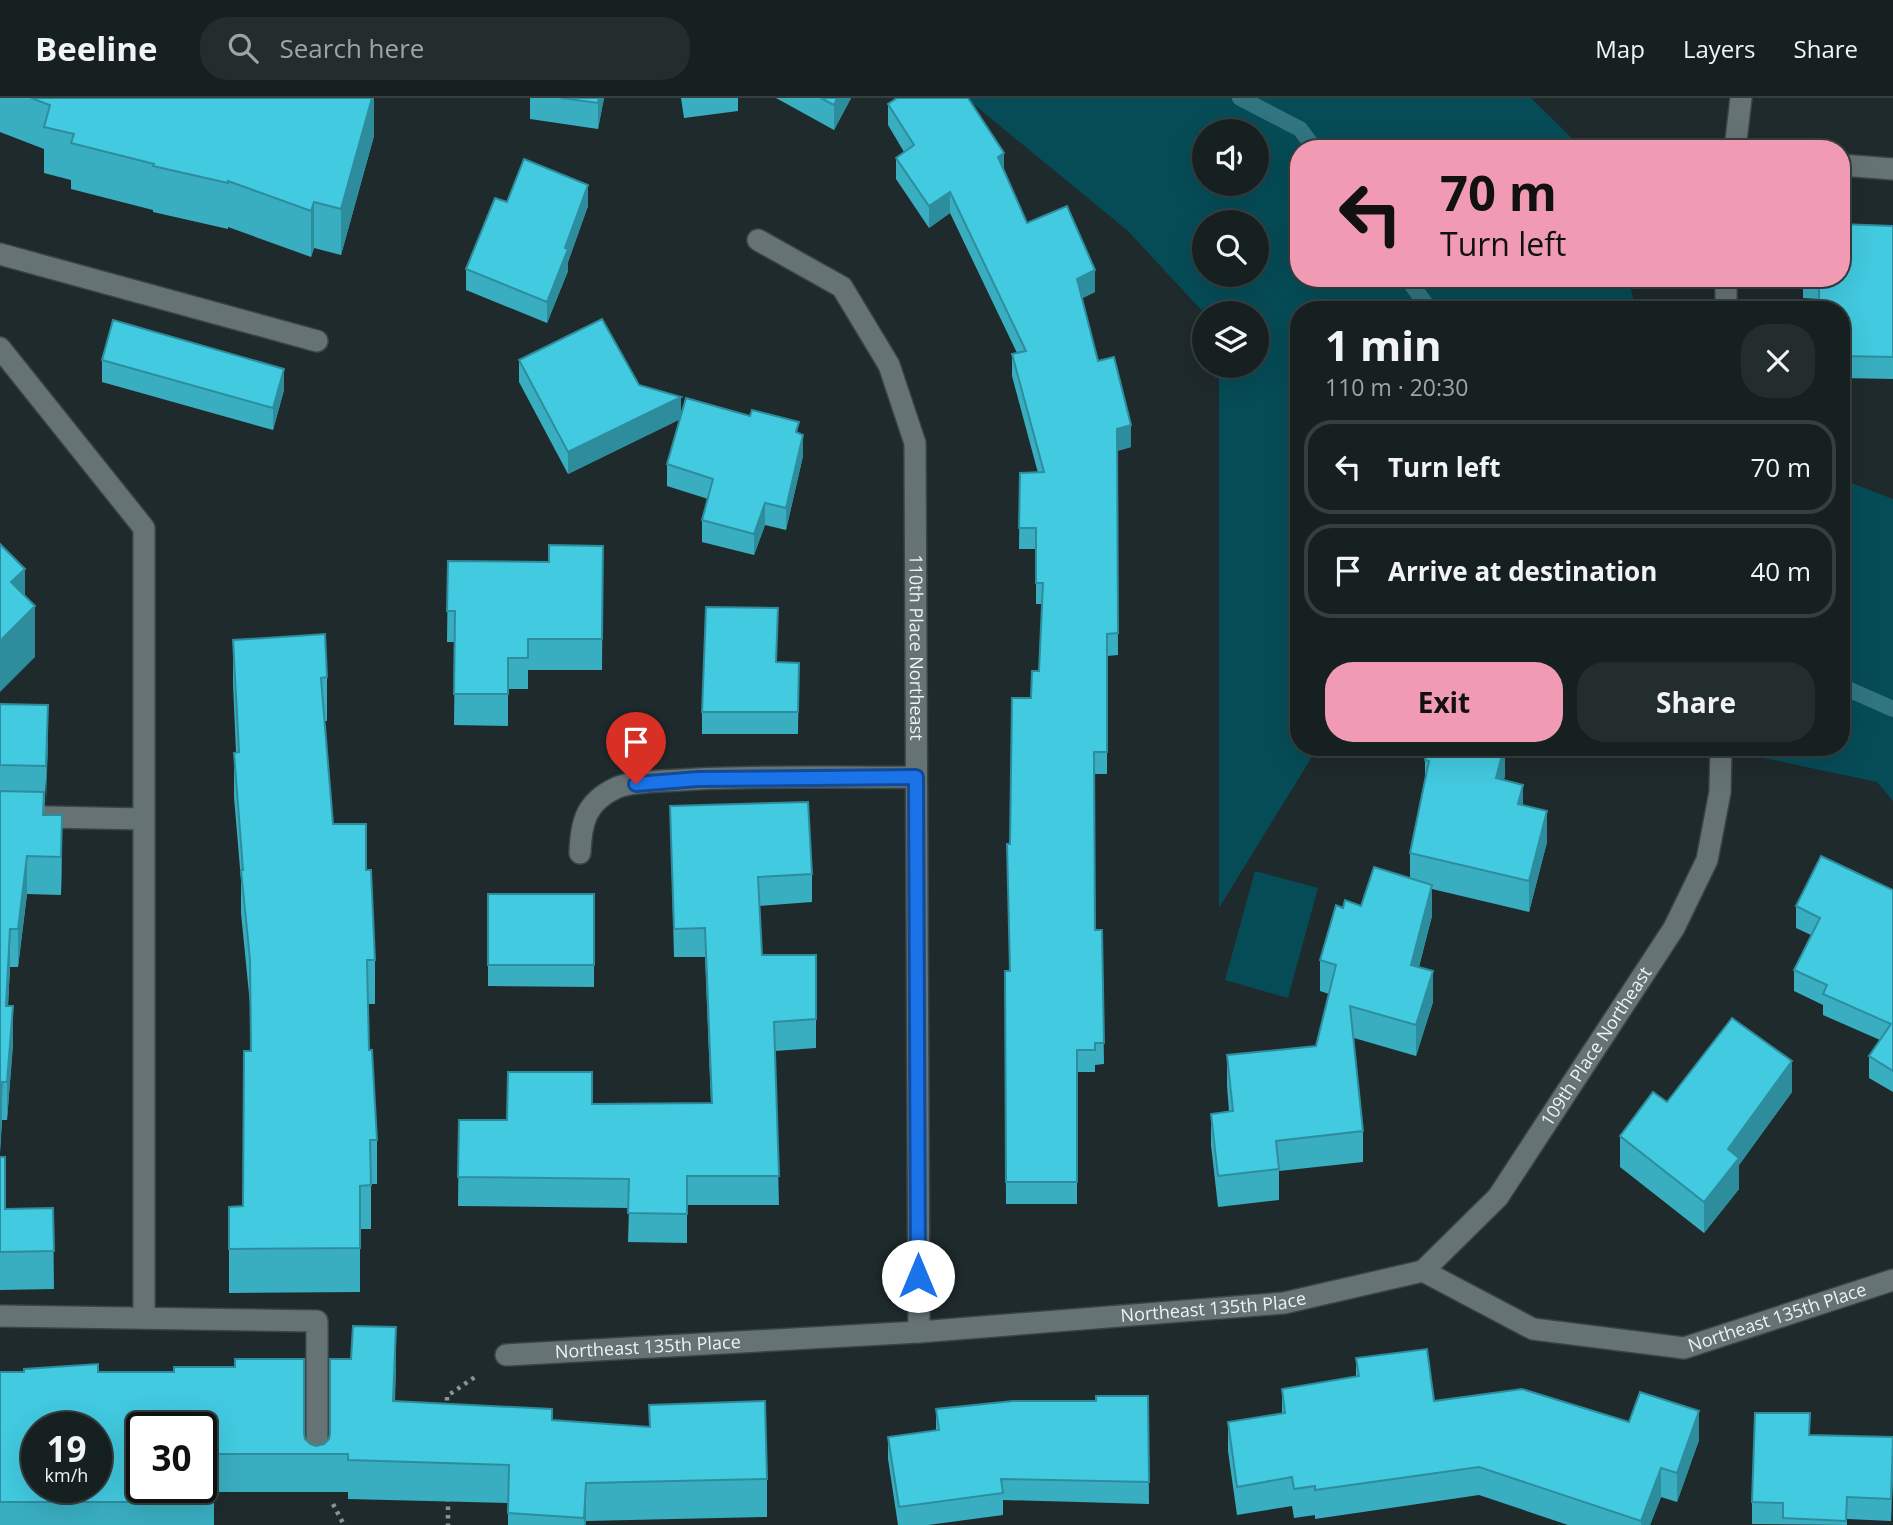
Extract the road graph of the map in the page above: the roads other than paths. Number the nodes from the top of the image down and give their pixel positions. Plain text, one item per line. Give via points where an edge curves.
1 (1741, 98) edge
2 (1736, 140) edge
3 (1850, 166) edge
4 (1893, 169) edge
5 (758, 240) dead end
6 (0, 254) edge
7 (317, 341) dead end
8 (0, 348) edge
9 (1721, 756) edge
10 (916, 777) junction
11 (0, 816) edge
12 (143, 819) junction
13 (580, 853) dead end
14 (1423, 1271) junction
15 (1893, 1280) edge
16 (0, 1316) edge
17 (144, 1318) junction
18 (919, 1332) junction
19 (506, 1355) road end
20 (317, 1471) edge

1 - 2 street
3 - 4 street
5 - 10 street, 110th Place Northeast via 842,287 889,365 915,443
6 - 7 street
8 - 12 street via 144,528
9 - 14 street, 109th Place Northeast via 1720,792 1707,860 1674,928 1498,1197
10 - 13 street via 698,779 618,786 595,802 581,828
10 - 18 street, 110th Place Northeast
11 - 12 street
12 - 17 street
14 - 15 street, Northeast 135th Place via 1533,1329 1684,1348
14 - 18 street, Northeast 135th Place via 1284,1303
16 - 17 street
17 - 20 street via 317,1321
18 - 19 street, Northeast 135th Place

